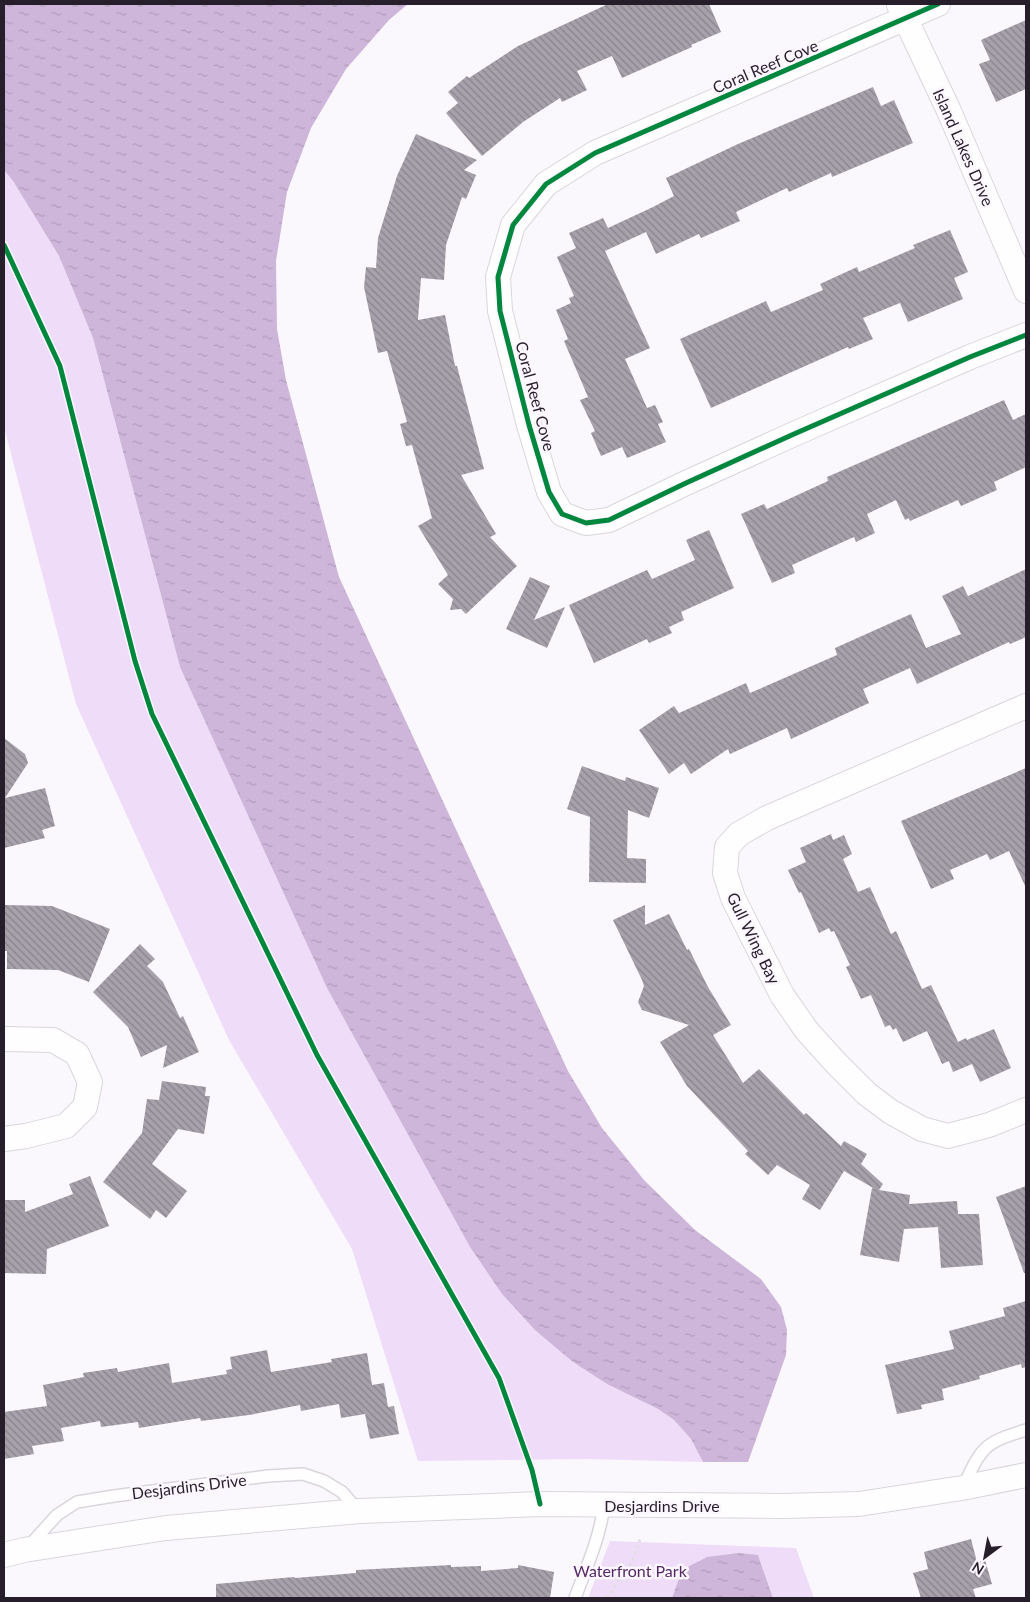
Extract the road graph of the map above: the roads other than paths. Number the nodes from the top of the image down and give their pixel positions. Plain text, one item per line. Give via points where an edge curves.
1 (938, 4) edge
2 (902, 11) edge
3 (1026, 291) edge
4 (1026, 335) edge
5 (1026, 706) edge
6 (4, 1039) edge
7 (1026, 1110) edge
8 (4, 1139) edge
9 (1026, 1430) edge
10 (1026, 1478) edge
11 (962, 1488) junction
12 (604, 1505) junction
13 (360, 1511) junction
14 (14, 1553) edge
15 (575, 1598) edge

1 - 2 street, Coral Reef Cove
2 - 3 street, Island Lakes Drive
2 - 4 street, Coral Reef Cove via 595,153 546,184 513,225 498,277 500,311 528,425 549,492 562,514 586,523 609,520 794,434
5 - 7 street, Gull Wing Bay via 767,818 739,834 727,847 725,873 732,898 782,995 807,1031 867,1094 922,1129 948,1136 989,1125
6 - 8 street via 53,1040 77,1054 90,1082 86,1107 66,1126
9 - 11 lane via 998,1439 979,1453
10 - 11 street, Desjardins Drive
11 - 12 street, Desjardins Drive via 859,1504
12 - 13 street, Desjardins Drive
12 - 15 lane via 602,1524
13 - 14 street, Desjardins Drive via 166,1528
13 - 14 lane, Desjardins Drive via 342,1492 324,1480 303,1474 268,1476 77,1502

